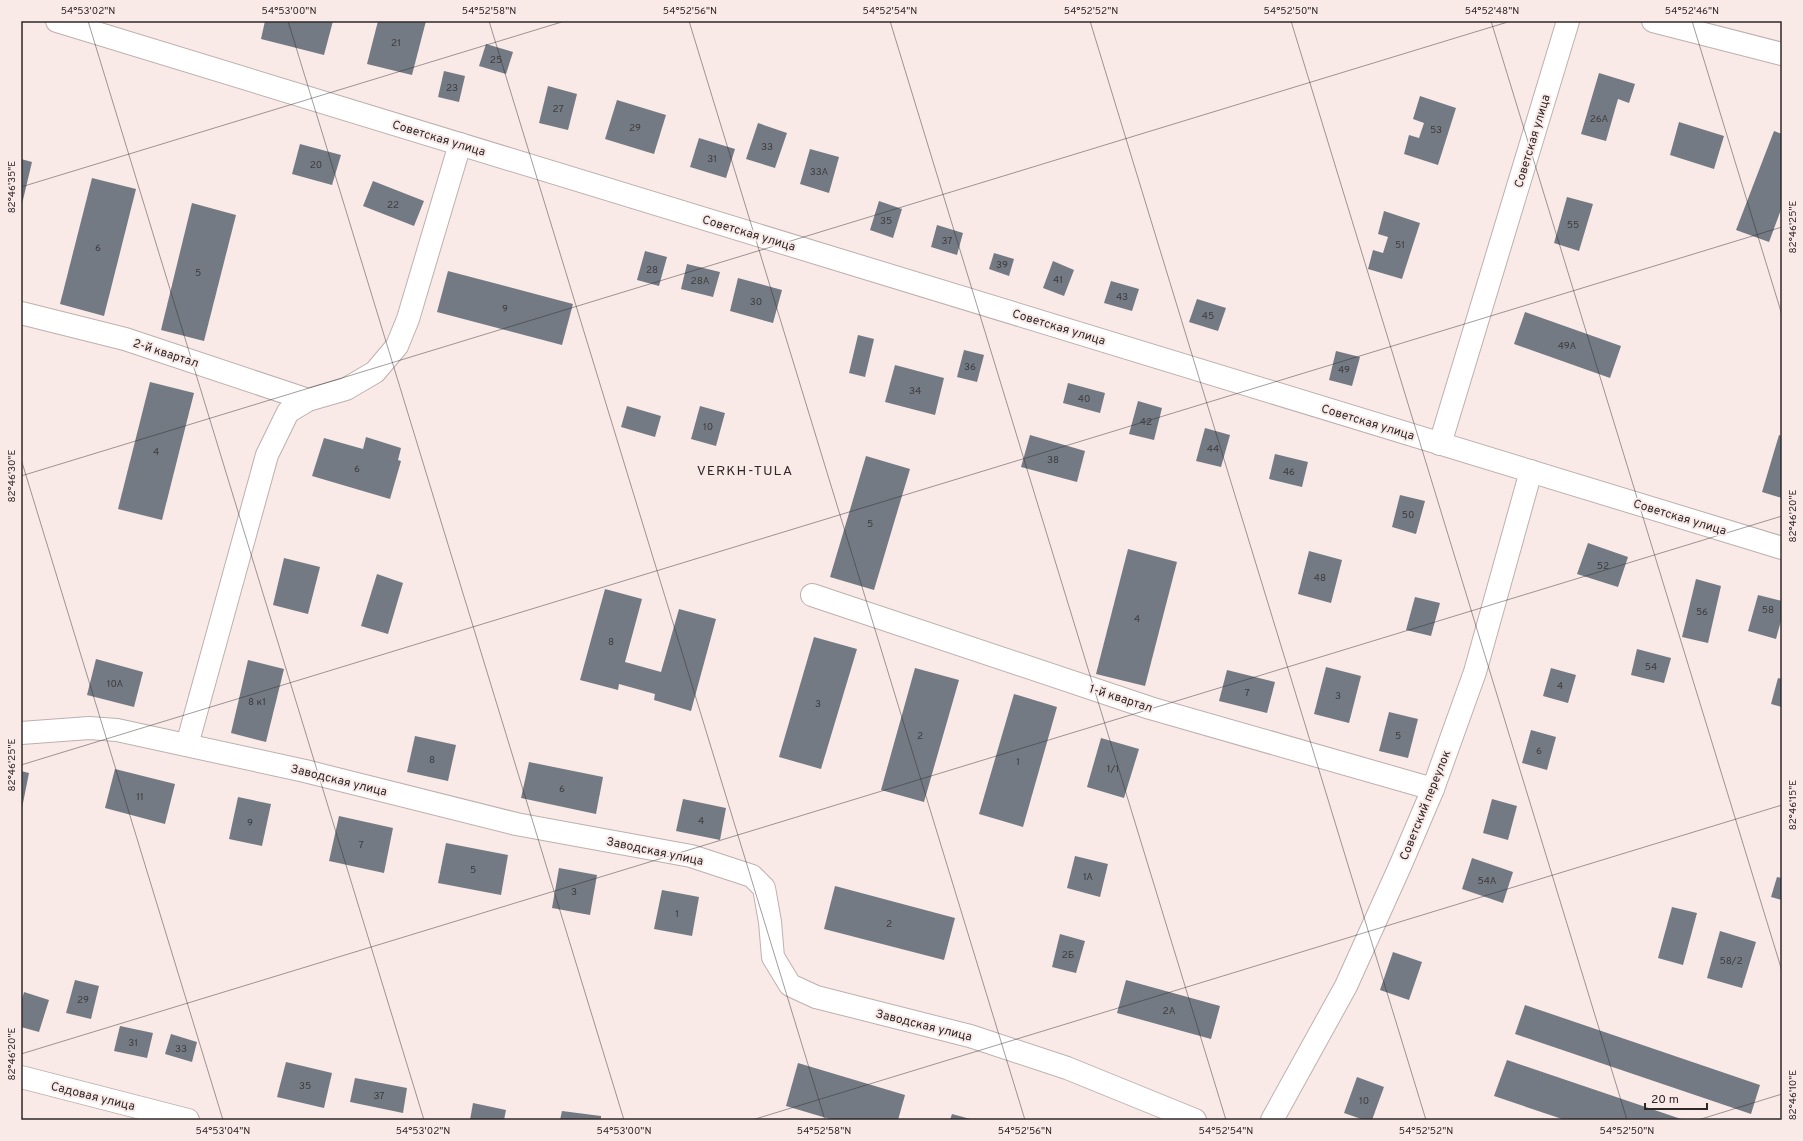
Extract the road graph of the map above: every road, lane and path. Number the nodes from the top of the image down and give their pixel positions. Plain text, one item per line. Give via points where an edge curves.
1 (57, 21) edge
2 (1568, 21) edge
3 (1653, 21) edge
4 (1782, 54) edge
5 (460, 144) junction
6 (21, 313) edge
7 (308, 400) junction
8 (1440, 444) junction
9 (1531, 471) junction
10 (1782, 548) edge
11 (812, 595) dead end
12 (21, 733) edge
13 (187, 745) junction
14 (1433, 790) junction
15 (21, 1077) edge
16 (188, 1120) edge
17 (1195, 1120) edge
18 (1272, 1120) edge

1 - 5 street, Советская улица
2 - 8 street, Советская улица
3 - 4 street
5 - 7 street via 408,319 397,346 375,372 346,388
5 - 8 street, Советская улица
6 - 7 street, 2-й квартал via 125,339
7 - 13 street via 288,412 267,455
8 - 9 street, Советская улица
9 - 10 street, Советская улица
9 - 14 street, Советский переулок via 1475,672
11 - 14 street, 1-й квартал via 1150,708
12 - 13 street, Заводская улица via 89,728 117,730
13 - 17 street, Заводская улица via 305,771 516,824 691,856 752,876 764,888 773,957 790,985 816,997 970,1036 1060,1065
14 - 18 street, Советский переулок via 1346,986
15 - 16 street, Садовая улица

